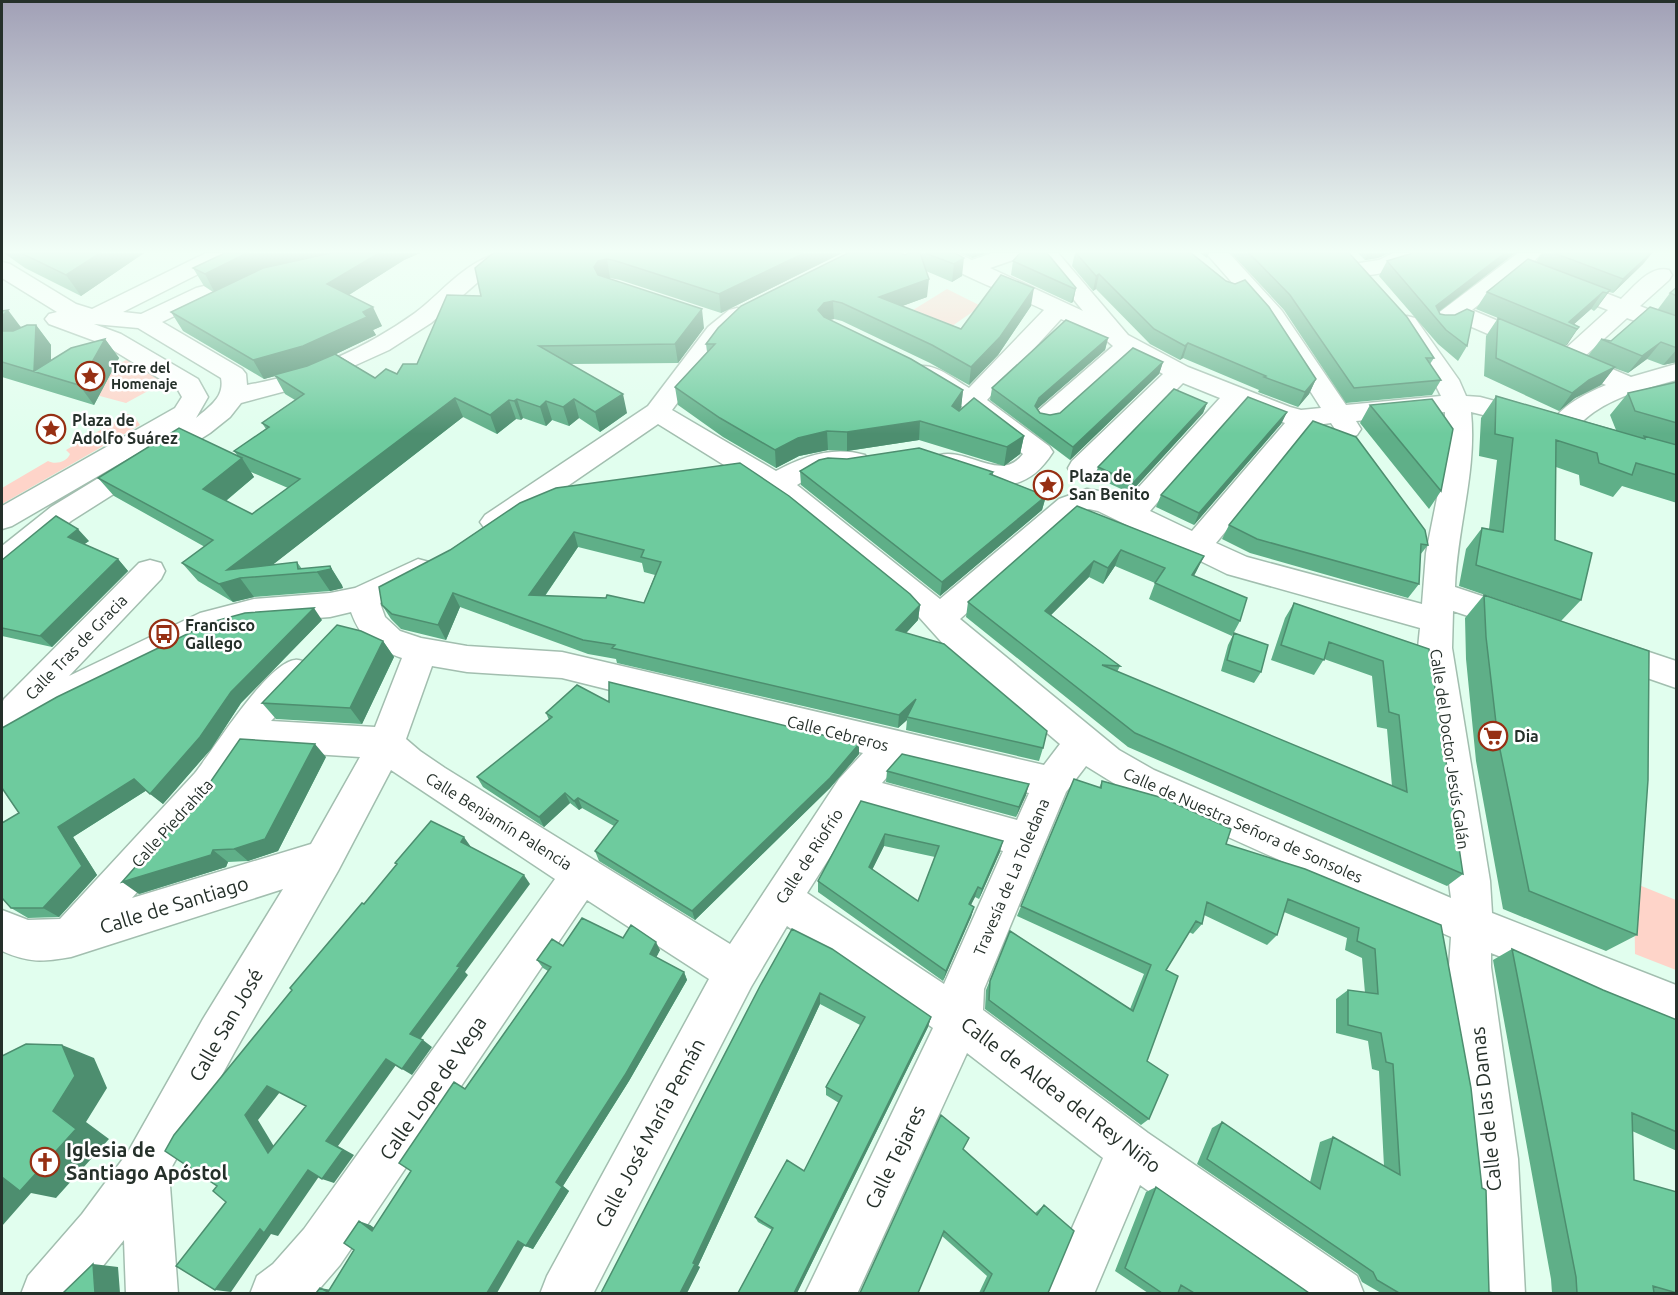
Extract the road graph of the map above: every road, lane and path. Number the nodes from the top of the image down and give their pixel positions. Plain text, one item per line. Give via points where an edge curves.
1 (100, 313) edge
2 (176, 313) edge
3 (429, 313) edge
4 (737, 313) edge
5 (1053, 313) edge
6 (1068, 313) edge
7 (1101, 313) edge
8 (1271, 313) edge
9 (1400, 313) edge
10 (1452, 313) edge
11 (1461, 313) edge
12 (1619, 313) edge
13 (1639, 313) edge
14 (61, 314) joint
15 (93, 317) junction
16 (149, 325) junction
17 (1410, 326) junction
18 (1677, 328) edge
19 (1124, 343) junction
20 (1568, 359) junction
21 (901, 360) edge
22 (1179, 372) junction
23 (1677, 372) edge
24 (1628, 385) junction
25 (1237, 395) junction
26 (233, 396) junction
27 (972, 401) junction
28 (1457, 403) junction
29 (657, 412) junction
30 (1337, 414) junction
31 (1047, 417) edge
32 (1301, 418) junction
33 (1561, 427) junction
34 (1592, 436) edge
35 (1363, 449) edge
36 (929, 455) edge
37 (878, 457) edge
38 (748, 466) junction
39 (1082, 468) dead end
40 (702, 472) edge
41 (776, 484) junction
42 (597, 486) edge
43 (539, 494) junction
44 (1131, 514) junction
45 (2, 519) edge
46 (473, 536) edge
47 (1196, 548) junction
48 (445, 555) edge
49 (2, 562) edge
50 (150, 571) dead end
51 (362, 598) junction
52 (1437, 606) junction
53 (939, 618) junction
54 (1539, 627) edge
55 (1581, 642) edge
56 (421, 651) junction
57 (1677, 675) edge
58 (2, 725) edge
59 (243, 735) junction
60 (387, 743) junction
61 (891, 746) junction
62 (1086, 746) junction
63 (1052, 783) junction
64 (852, 791) junction
65 (1026, 840) junction
66 (324, 858) junction
67 (582, 874) junction
68 (781, 899) junction
69 (1472, 926) junction
70 (12, 936) edge
71 (71, 937) junction
72 (736, 972) junction
73 (1677, 1006) edge
74 (960, 1020) junction
75 (1131, 1150) junction
76 (145, 1169) junction
77 (46, 1293) edge
78 (152, 1293) edge
79 (274, 1293) edge
80 (565, 1293) edge
81 (830, 1293) edge
82 (1068, 1293) edge
83 (1339, 1293) edge
84 (1499, 1293) edge

1 - 15 street
2 - 16 street
3 - 26 street via 379,346 283,385
4 - 29 street via 714,321
5 - 27 street
6 - 19 street
7 - 19 street
8 - 30 street
9 - 17 street, Calle del Doctor Jesús Galán
10 - 17 street via 1438,324
11 - 20 street
12 - 20 street
13 - 18 street
14 - 15 street
14 - 45 street via 189,385 195,397 185,414
15 - 16 street
16 - 26 street via 233,374 237,384
17 - 28 street, Calle del Doctor Jesús Galán
19 - 22 street
19 - 31 street
20 - 24 street
21 - 27 street
22 - 25 street
22 - 39 street
23 - 24 street
24 - 33 street via 1587,404
25 - 32 street
25 - 44 street
26 - 49 street via 201,427 61,514
27 - 36 street via 1039,452 1035,460 1017,474 1004,477
28 - 30 street
28 - 33 street via 1480,405
28 - 52 street, Calle del Doctor Jesús Galán via 1459,458 1432,542
29 - 38 street, Calle de Nuestra Señora de Sonsoles
29 - 43 street
30 - 32 street
30 - 35 street
32 - 47 street
33 - 34 street
37 - 41 street via 847,462 828,460 810,465
38 - 40 street
38 - 41 street, Calle de Nuestra Señora de Sonsoles
41 - 53 street, Calle de Nuestra Señora de Sonsoles
42 - 43 street
43 - 46 street
44 - 47 street
44 - 53 street via 1087,499 1069,506
47 - 52 street via 1283,579
48 - 51 street
50 - 58 street, Calle Tras de Gracia
51 - 56 street, Calle Cebreros via 372,624 388,640
51 - 58 street via 330,605 255,611 211,622
51 - 59 street, Calle Piedrahíta via 326,643 270,698
52 - 54 street
52 - 69 street, Calle del Doctor Jesús Galán via 1437,669 1470,882
53 - 62 street, Calle de Nuestra Señora de Sonsoles
55 - 57 street
56 - 60 street, Calle San José
56 - 61 street, Calle Cebreros via 467,659 562,665
59 - 60 street
59 - 71 street, Calle Piedrahíta via 208,784
60 - 66 street, Calle San José
60 - 67 street, Calle Benjamín Palencia via 432,779
61 - 63 street, Calle Cebreros
61 - 64 street, Calle de Riofrío
62 - 63 street, Travesía de La Toledana via 1072,756
62 - 69 street, Calle de Nuestra Señora de Sonsoles via 1141,781
63 - 65 street, Travesía de La Toledana
64 - 65 street
64 - 68 street, Calle de Riofrío
65 - 74 street, Travesía de La Toledana via 963,989
66 - 71 street, Calle de Santiago
66 - 76 street, Calle San José
67 - 72 street, Calle Benjamín Palencia
67 - 79 street, Calle Lope de Vega via 322,1247 291,1282
68 - 72 street, Calle de Riofrío
68 - 74 street, Calle de Aldea del Rey Niño
69 - 73 street, Calle de Nuestra Señora de Sonsoles
69 - 84 street, Calle de las Damas via 1470,967 1494,1159
70 - 71 street, Calle de Santiago via 43,942
72 - 80 street, Calle José María Pemán
74 - 75 street, Calle de Aldea del Rey Niño
74 - 81 street, Calle Tejares
75 - 82 street
75 - 83 street, Calle de Aldea del Rey Niño
76 - 77 street, Calle San José via 100,1232
76 - 78 street

